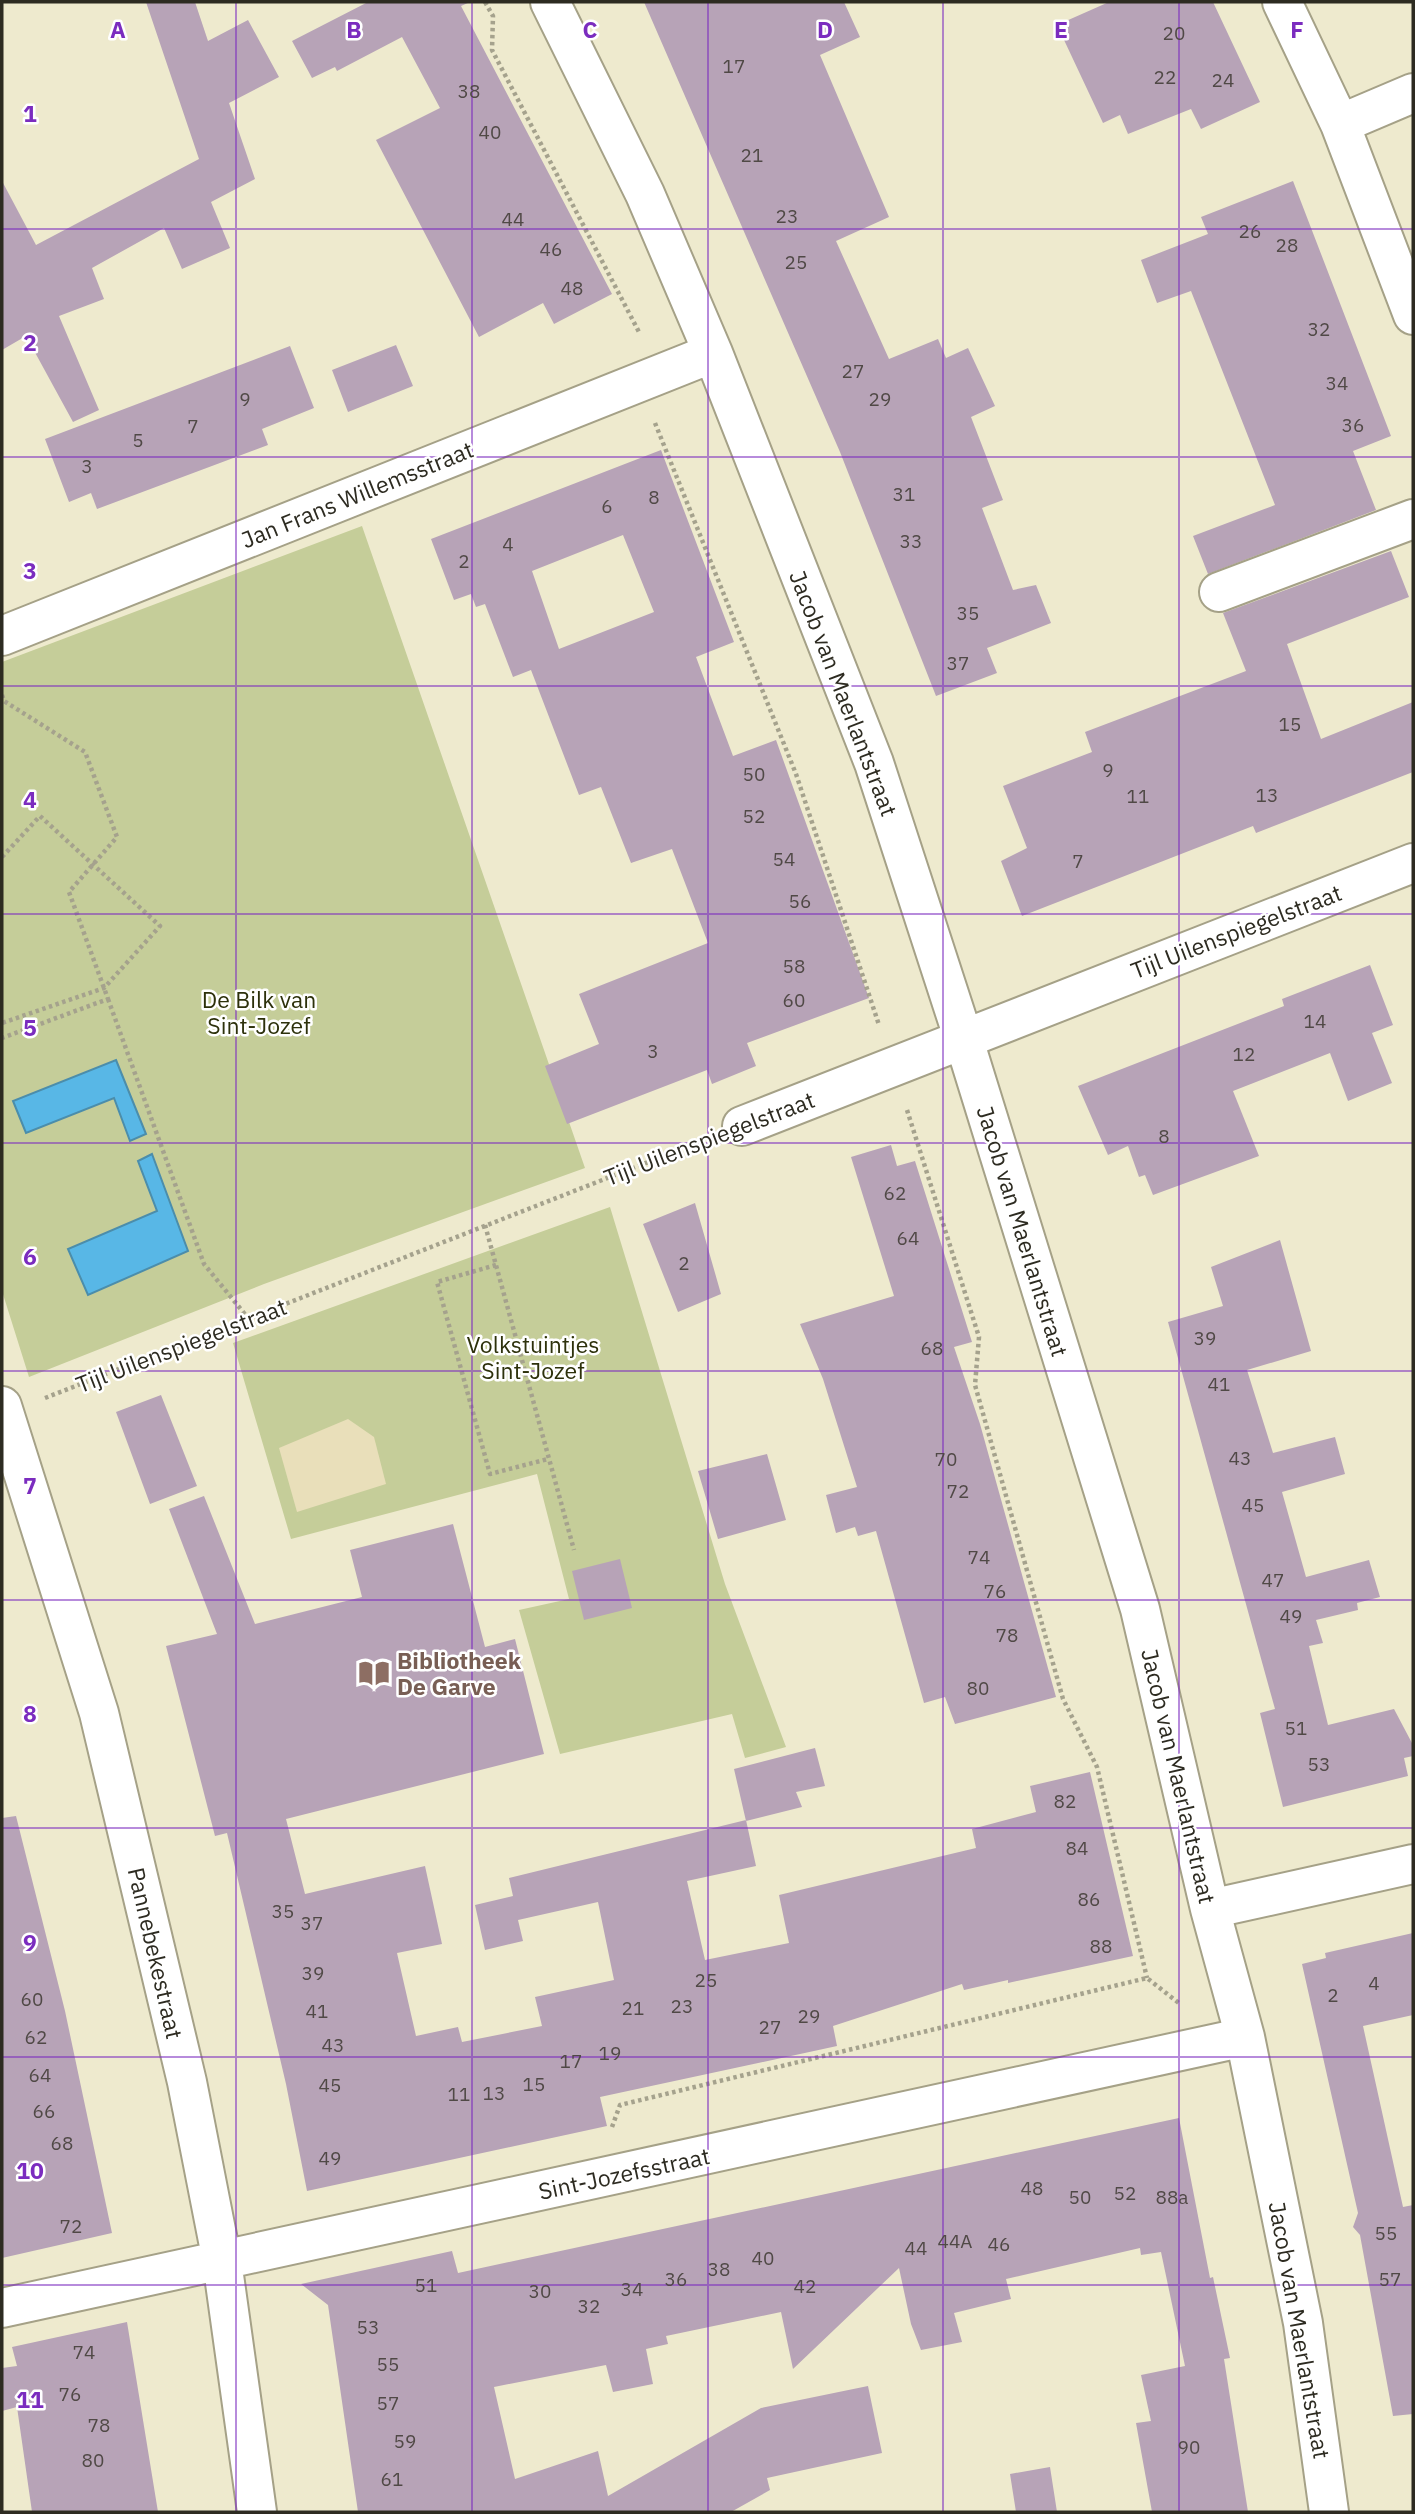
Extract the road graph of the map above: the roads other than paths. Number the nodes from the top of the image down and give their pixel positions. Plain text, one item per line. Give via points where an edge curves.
1 (550, 2) edge
2 (1282, 2) edge
3 (1413, 93) edge
4 (1340, 124) junction
5 (1413, 315) edge
6 (713, 353) junction
7 (1413, 519) edge
8 (1219, 592) dead end
9 (2, 636) edge
10 (1413, 863) edge
11 (963, 1037) junction
12 (742, 1126) road end
13 (3, 1411) edge
14 (1413, 1864) edge
15 (1210, 1909) junction
16 (1236, 2039) junction
17 (222, 2261) junction
18 (2, 2308) edge
19 (257, 2512) edge
20 (1329, 2512) edge

1 - 6 street, Jacob van Maerlantstraat via 645,194
2 - 4 street
3 - 4 street
4 - 5 street
6 - 9 street, Jan Frans Willemsstraat
6 - 11 street, Jacob van Maerlantstraat via 874,763
7 - 8 street
10 - 11 street, Tijl Uilenspiegelstraat
11 - 12 street, Tijl Uilenspiegelstraat
11 - 15 street, Jacob van Maerlantstraat via 1140,1609
13 - 17 street, Pannebekestraat via 99,1713 187,2082
14 - 15 street
15 - 16 street, Jacob van Maerlantstraat
16 - 17 street, Sint-Jozefsstraat
16 - 20 street, Jacob van Maerlantstraat via 1303,2323
17 - 18 street, Sint-Jozefsstraat
17 - 19 street, Pannebekestraat

